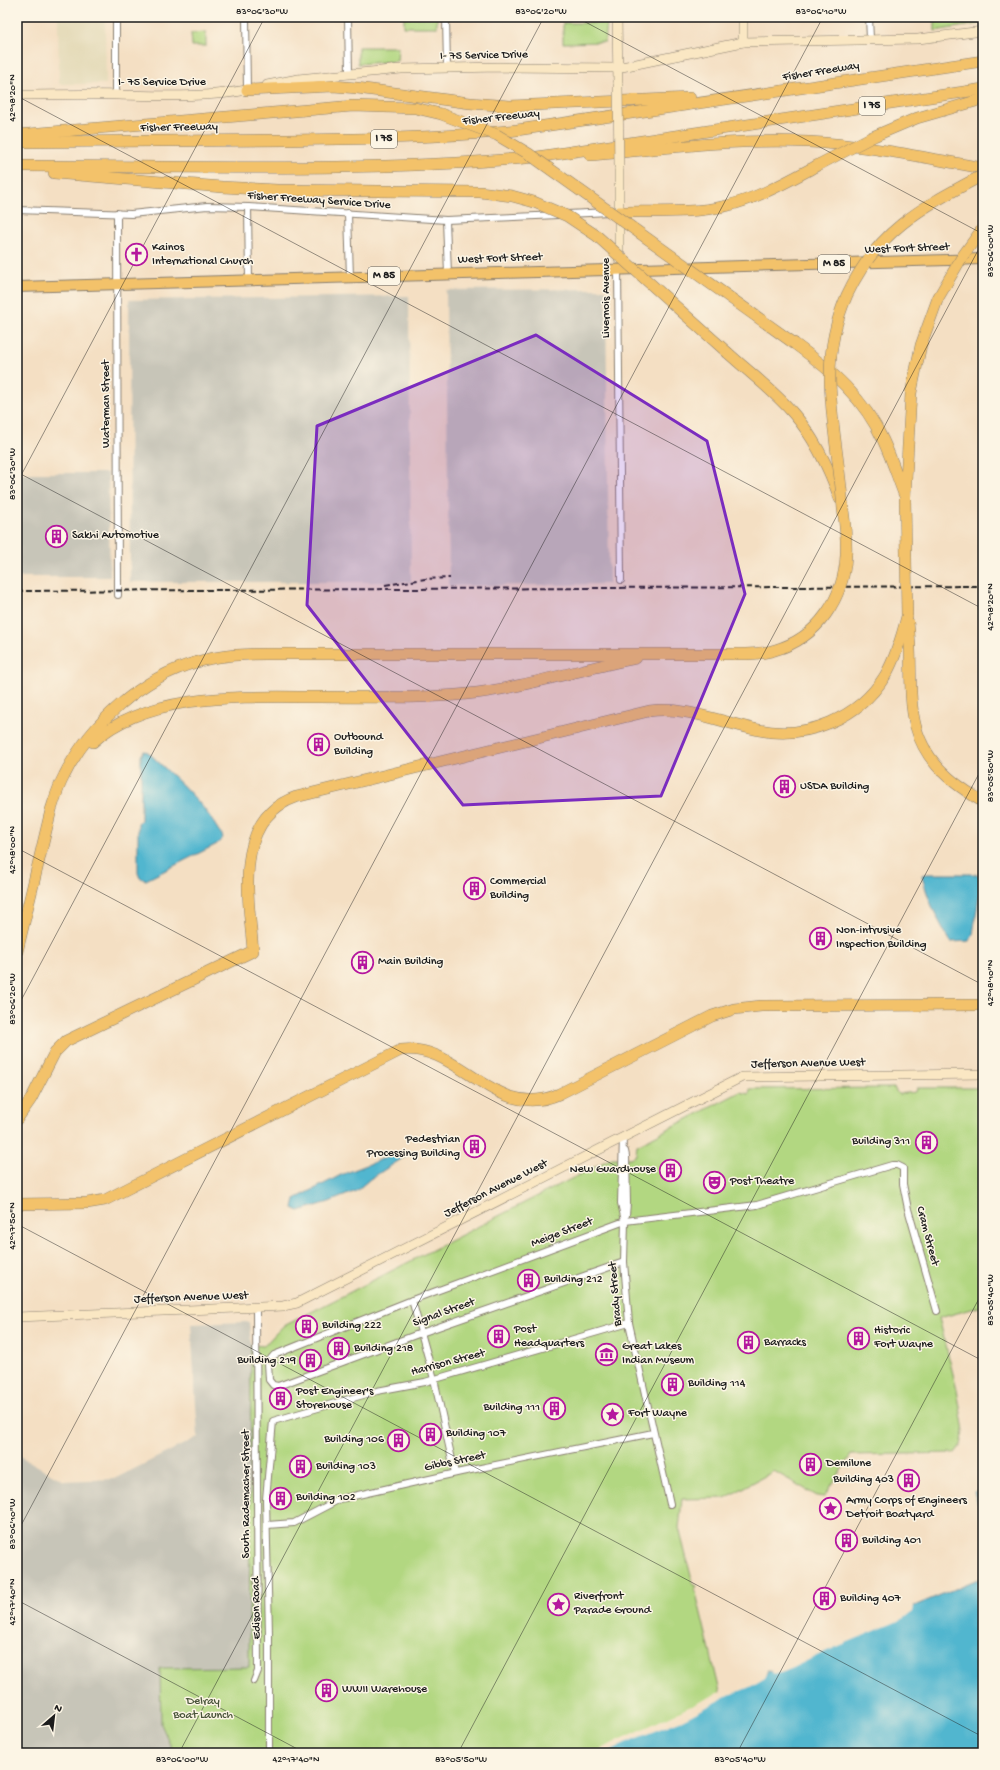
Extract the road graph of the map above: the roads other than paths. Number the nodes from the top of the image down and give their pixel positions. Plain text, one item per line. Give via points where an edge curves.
1 (116, 17) edge
2 (246, 17) edge
3 (348, 17) edge
4 (446, 17) edge
5 (617, 17) edge
6 (742, 17) edge
7 (869, 17) edge
8 (983, 31) edge
9 (870, 39) junction
10 (743, 42) junction
11 (983, 61) edge
12 (447, 68) junction
13 (617, 68) junction
14 (349, 74) junction
15 (983, 89) edge
16 (247, 90) junction
17 (17, 95) edge
18 (116, 95) junction
19 (748, 96) junction
20 (983, 99) edge
21 (17, 135) edge
22 (17, 142) edge
23 (537, 157) junction
24 (17, 166) edge
25 (983, 168) edge
26 (17, 171) edge
27 (983, 175) edge
28 (248, 207) junction
29 (17, 210) edge
30 (619, 212) junction
31 (117, 213) junction
32 (348, 213) junction
33 (446, 220) junction
34 (983, 228) edge
35 (983, 260) edge
36 (618, 269) junction
37 (448, 274) junction
38 (350, 277) junction
39 (249, 280) junction
40 (117, 284) junction
41 (17, 287) edge
42 (905, 496) junction
43 (843, 509) junction
44 (621, 580) dead end
45 (118, 595) dead end
46 (907, 616) junction
47 (664, 653) junction
48 (74, 758) junction
49 (983, 802) edge
50 (17, 952) edge
51 (983, 1005) edge
52 (983, 1074) edge
53 (17, 1118) edge
54 (623, 1137) junction
55 (900, 1166) joint
56 (17, 1204) edge
57 (625, 1221) junction
58 (624, 1262) junction
59 (412, 1300) junction
60 (256, 1307) junction
61 (937, 1311) dead end
62 (17, 1317) edge
63 (629, 1323) junction
64 (421, 1333) junction
65 (434, 1379) junction
66 (273, 1385) joint
67 (273, 1421) joint
68 (653, 1433) junction
69 (455, 1473) junction
70 (670, 1504) dead end
71 (267, 1525) junction
72 (254, 1680) dead end
73 (269, 1747) dead end

1 - 18 street
2 - 16 street
3 - 14 street
4 - 12 street
5 - 13 main road, Livernois Avenue
6 - 10 main road
7 - 9 street
8 - 9 main road, I- 75 Service Drive via 918,39
9 - 10 main road, I- 75 Service Drive
10 - 13 main road, I- 75 Service Drive
11 - 19 highway, Fisher Freeway / I 75
12 - 13 main road, I- 75 Service Drive
12 - 14 main road, I- 75 Service Drive
13 - 30 main road, Livernois Avenue, bridge
14 - 16 main road, I- 75 Service Drive via 298,79
15 - 23 highway, I 75
16 - 18 main road, I- 75 Service Drive via 196,97
16 - 19 highway via 333,86 510,106
17 - 18 main road, I- 75 Service Drive
19 - 22 highway, Fisher Freeway / I 75 via 460,136
20 - 30 highway, bridge via 917,118 872,137 765,192 726,205 694,211
21 - 42 highway, bridge via 353,106 403,107 441,114 497,135 529,154 833,373 860,402 883,439
23 - 24 highway, I 75 via 407,166
23 - 25 highway via 585,156 779,141 848,145
26 - 43 highway, bridge via 277,190 480,192 534,202 567,216 597,236 784,403 821,453
27 - 43 highway, bridge via 929,204 904,221 868,260 847,295 836,326 830,368 831,401
28 - 31 street, Fisher Freeway Service Drive via 207,206 131,214
28 - 32 street, Fisher Freeway Service Drive
28 - 39 street
29 - 31 street, Fisher Freeway Service Drive
30 - 33 street, Fisher Freeway Service Drive
30 - 36 main road, Livernois Avenue
31 - 40 street, Waterman Street
32 - 33 street, Fisher Freeway Service Drive
32 - 38 street
33 - 37 street
34 - 42 highway, bridge via 959,261 938,298 921,345 911,393
35 - 36 main road, West Fort Street / M 85
36 - 37 main road, West Fort Street / M 85
36 - 44 street, Livernois Avenue
37 - 38 main road, West Fort Street / M 85
38 - 39 main road, West Fort Street / M 85
39 - 40 main road, West Fort Street / M 85
40 - 41 main road, West Fort Street / M 85
40 - 45 street, Waterman Street
42 - 46 highway, bridge
43 - 47 highway, bridge via 846,540 843,574 836,596 823,619 808,633 788,646 767,652
46 - 49 highway via 913,717 917,735 925,750 948,778
46 - 53 highway via 896,652 881,681 861,704 838,719 810,730 778,733 687,711 649,711 290,799 264,820 250,852 247,876 253,951 66,1041 55,1052 31,1099
47 - 48 highway via 468,694 243,697 168,706 122,721
47 - 48 highway via 266,654 216,657 164,674 145,686 110,715
48 - 50 highway via 64,775 51,810
51 - 56 highway via 761,1006 734,1009 712,1016 559,1094 538,1100 522,1100 507,1096 434,1055 419,1050 401,1050 105,1200 87,1203
52 - 54 main road, Jefferson Avenue West via 745,1076
54 - 57 street, Brady Street via 621,1203
54 - 60 main road, Jefferson Avenue West via 302,1301 283,1306
55 - 57 street, Meige Street via 892,1165 758,1206
55 - 61 street, Cram Street via 904,1171 903,1184 908,1209
57 - 58 street, Brady Street
57 - 59 street, Meige Street
58 - 63 street, Brady Street
58 - 64 street, Signal Street
59 - 64 street
59 - 66 street, Meige Street via 271,1356 268,1362 269,1380
60 - 62 main road, Jefferson Avenue West
60 - 72 street, South Rademacher Street via 258,1671
63 - 65 street, Harrison Street
63 - 68 street, Brady Street
64 - 65 street
64 - 66 street, Signal Street via 278,1386
65 - 67 street, Harrison Street via 377,1391
65 - 69 street
67 - 71 street, Edison Road via 266,1499
68 - 69 street, Gibbs Street
68 - 70 street, Brady Street
69 - 71 street, Gibbs Street via 340,1499 294,1523
71 - 73 street, Edison Road

